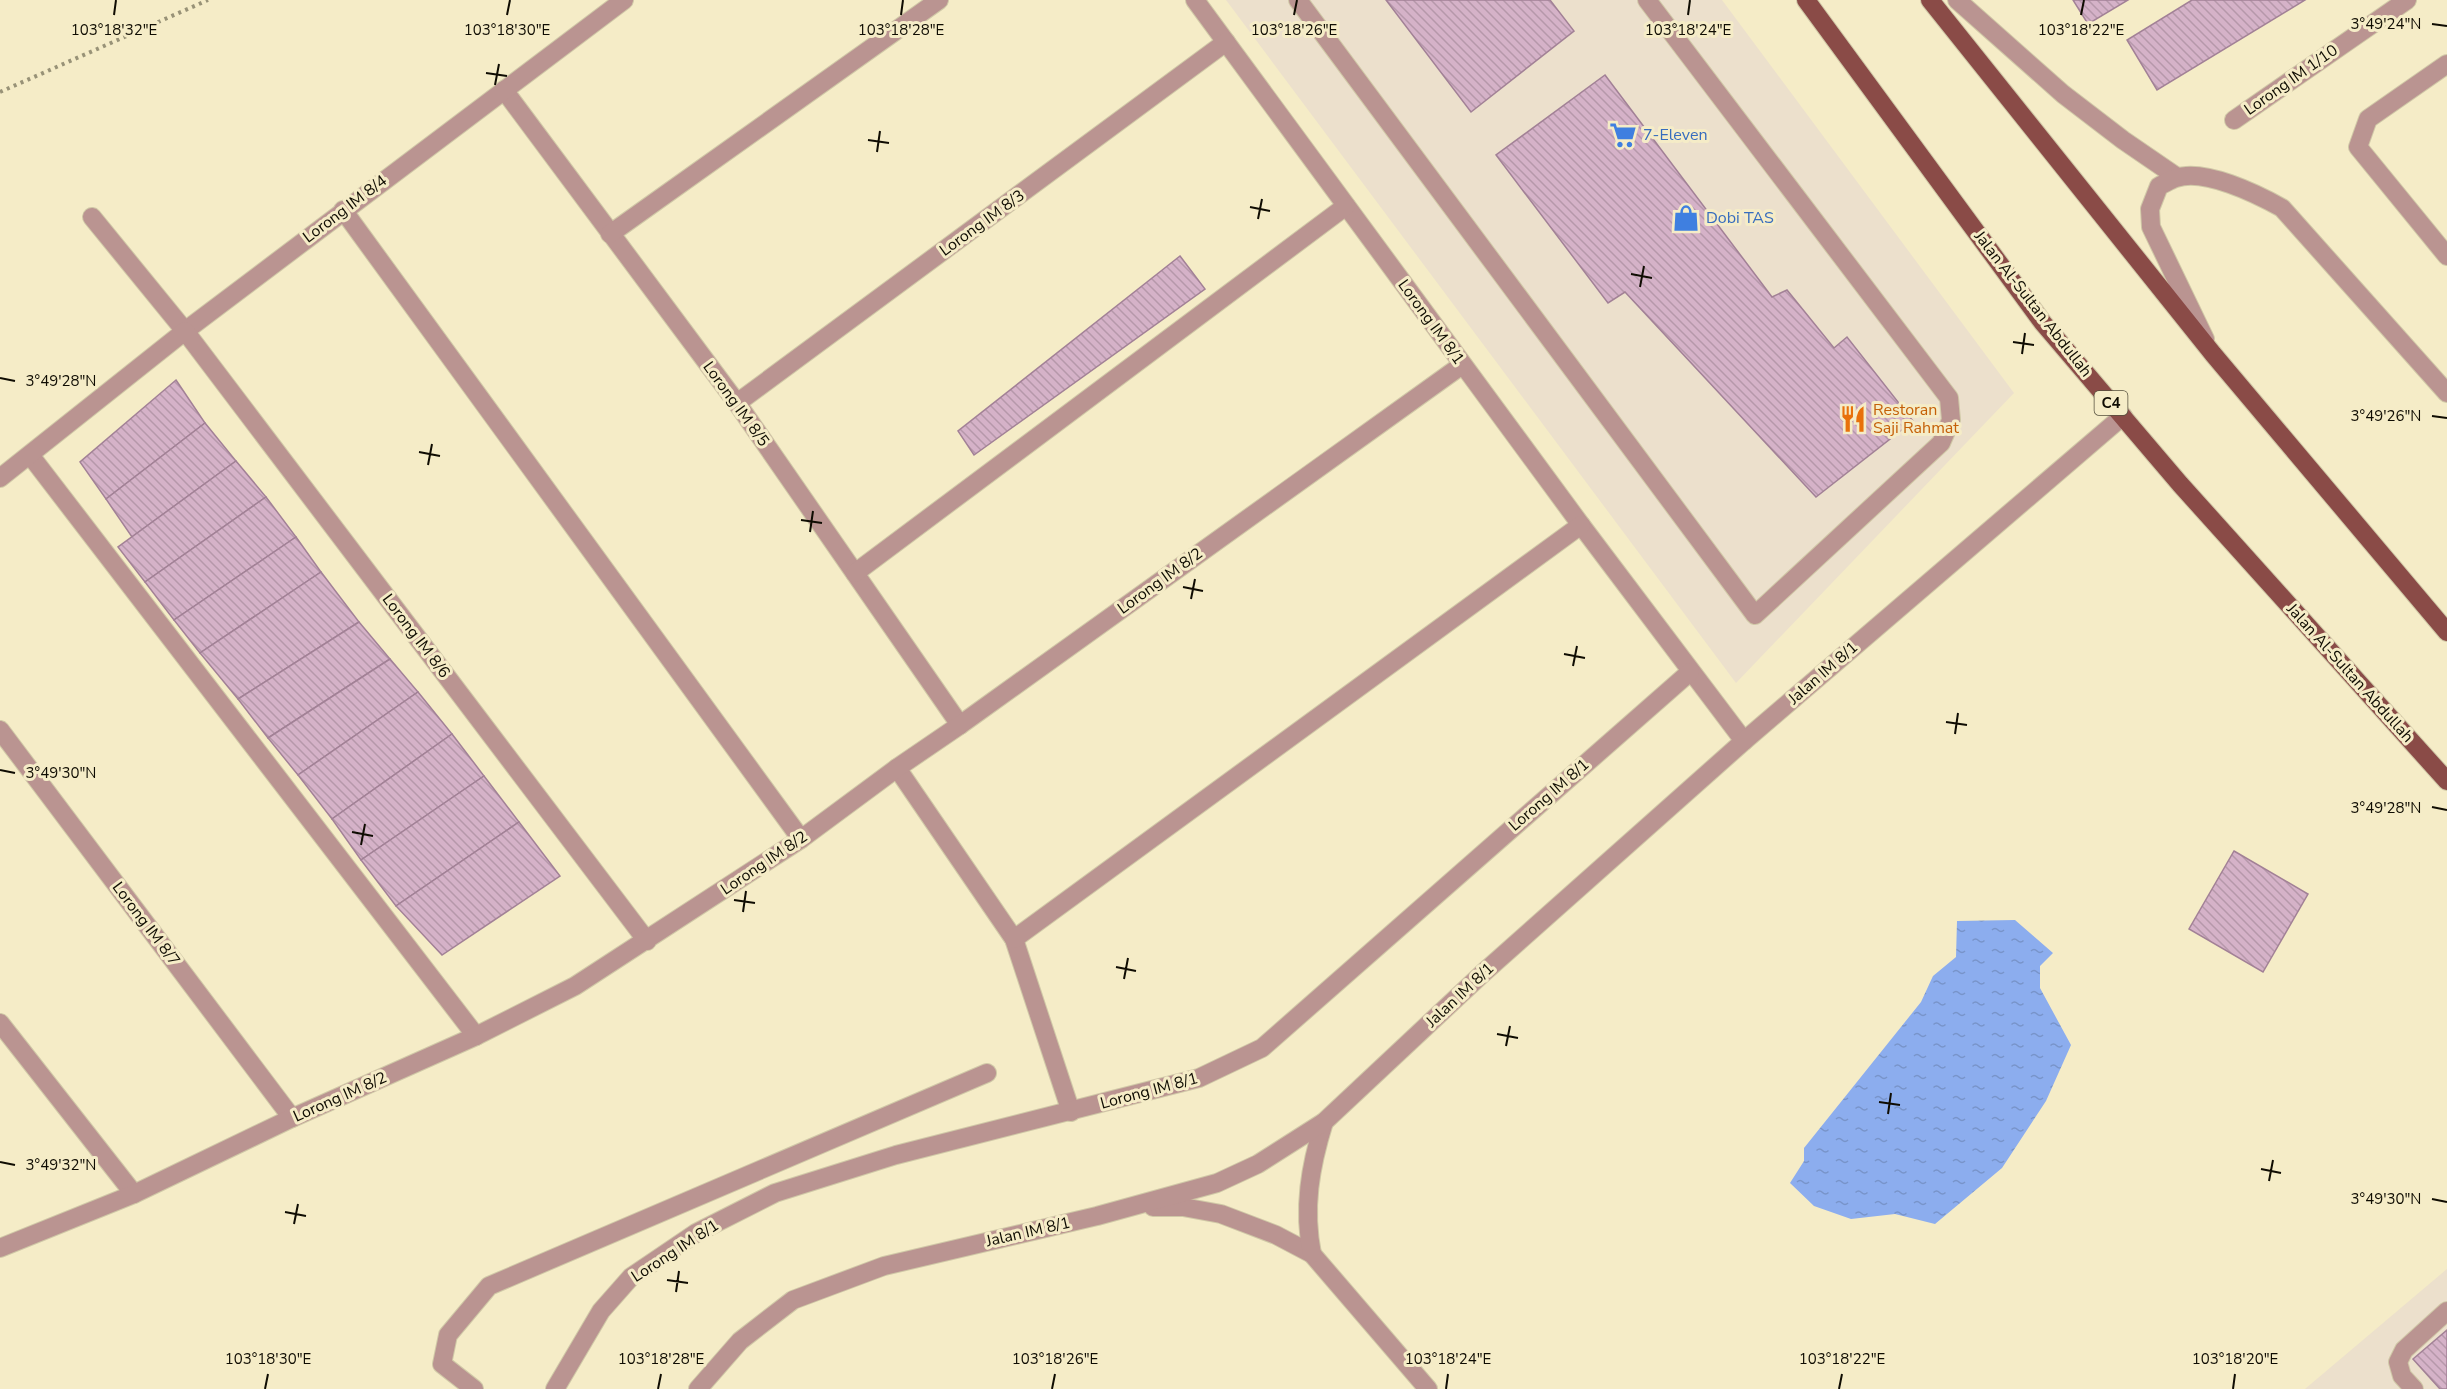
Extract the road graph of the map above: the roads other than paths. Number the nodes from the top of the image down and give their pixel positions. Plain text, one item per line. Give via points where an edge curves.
1 (624, 0) edge
2 (939, 0) edge
3 (1195, 0) edge
4 (1298, 0) edge
5 (1647, 0) edge
6 (1806, 0) edge
7 (1930, 0) edge
8 (1957, 0) edge
9 (2407, 0) edge
10 (1226, 42) junction
11 (2447, 64) edge
12 (504, 90) junction
13 (2234, 120) dead end
14 (2178, 177) junction
15 (1346, 206) junction
16 (344, 210) junction
17 (92, 217) dead end
18 (610, 234) junction
19 (2447, 256) edge
20 (185, 331) junction
21 (2213, 354) junction
22 (1462, 364) junction
23 (2447, 393) edge
24 (737, 403) junction
25 (2122, 416) junction
26 (30, 455) junction
27 (0, 478) edge
28 (1581, 525) junction
29 (855, 573) junction
30 (2447, 632) edge
31 (1690, 672) junction
32 (960, 724) junction
33 (3, 740) edge
34 (1744, 741) junction
35 (897, 768) junction
36 (2447, 781) edge
37 (801, 840) junction
38 (1014, 939) junction
39 (647, 941) junction
40 (0, 1023) edge
41 (476, 1036) junction
42 (987, 1073) dead end
43 (1071, 1112) junction
44 (292, 1118) junction
45 (1324, 1122) junction
46 (135, 1194) junction
47 (1127, 1207) junction
48 (0, 1248) edge
49 (1312, 1254) junction
50 (2447, 1311) edge
51 (474, 1389) edge
52 (555, 1389) edge
53 (698, 1389) edge
54 (1428, 1389) edge
55 (2414, 1389) edge

1 - 12 street, Lorong IM 8/4
2 - 18 street
3 - 10 street, Lorong IM 8/1
4 - 5 street via 1755,615 1941,443 1951,420 1949,398
6 - 25 main road, Jalan Al-Sultan Abdullah / C4 via 2043,323
7 - 21 main road
8 - 14 street via 2063,94
9 - 13 street, Lorong IM 1/10
10 - 15 street, Lorong IM 8/1
10 - 24 street, Lorong IM 8/3
11 - 19 street via 2368,119 2358,147
12 - 16 street, Lorong IM 8/4
12 - 18 street, Lorong IM 8/5
14 - 21 street via 2159,186 2150,209 2151,227
14 - 23 street via 2210,178 2253,192 2282,208
15 - 22 street, Lorong IM 8/1
15 - 29 street
16 - 20 street, Lorong IM 8/4
16 - 37 street
17 - 20 street
18 - 24 street, Lorong IM 8/5
20 - 26 street, Lorong IM 8/4
20 - 39 street, Lorong IM 8/6
21 - 30 main road
22 - 28 street, Lorong IM 8/1
22 - 32 street, Lorong IM 8/2
24 - 29 street, Lorong IM 8/5
25 - 34 street, Jalan IM 8/1
25 - 36 main road, Jalan Al-Sultan Abdullah / C4
26 - 27 street, Lorong IM 8/4
26 - 41 street
28 - 31 street, Lorong IM 8/1
28 - 38 street
29 - 32 street, Lorong IM 8/5
31 - 34 street, Lorong IM 8/1
31 - 43 street, Lorong IM 8/1 via 1262,1048 1199,1078
32 - 35 street, Lorong IM 8/2
33 - 44 street, Lorong IM 8/7
34 - 45 street, Jalan IM 8/1 via 1482,974
35 - 37 street, Lorong IM 8/2
35 - 38 street
37 - 39 street, Lorong IM 8/2
38 - 43 street
39 - 41 street, Lorong IM 8/2 via 575,986
40 - 46 street
41 - 44 street, Lorong IM 8/2
42 - 51 street via 489,1286 448,1335 442,1364
43 - 52 street, Lorong IM 8/1 via 896,1155 775,1192 696,1233 631,1277 601,1311
44 - 46 street, Lorong IM 8/2
45 - 47 street, Jalan IM 8/1 via 1239,1174
45 - 49 street via 1308,1190
46 - 48 street, Lorong IM 8/2
47 - 49 street via 1183,1207 1221,1214
47 - 53 street, Jalan IM 8/1 via 884,1266 793,1300 740,1341
49 - 54 street
50 - 55 street via 2404,1350 2398,1362 2402,1376

